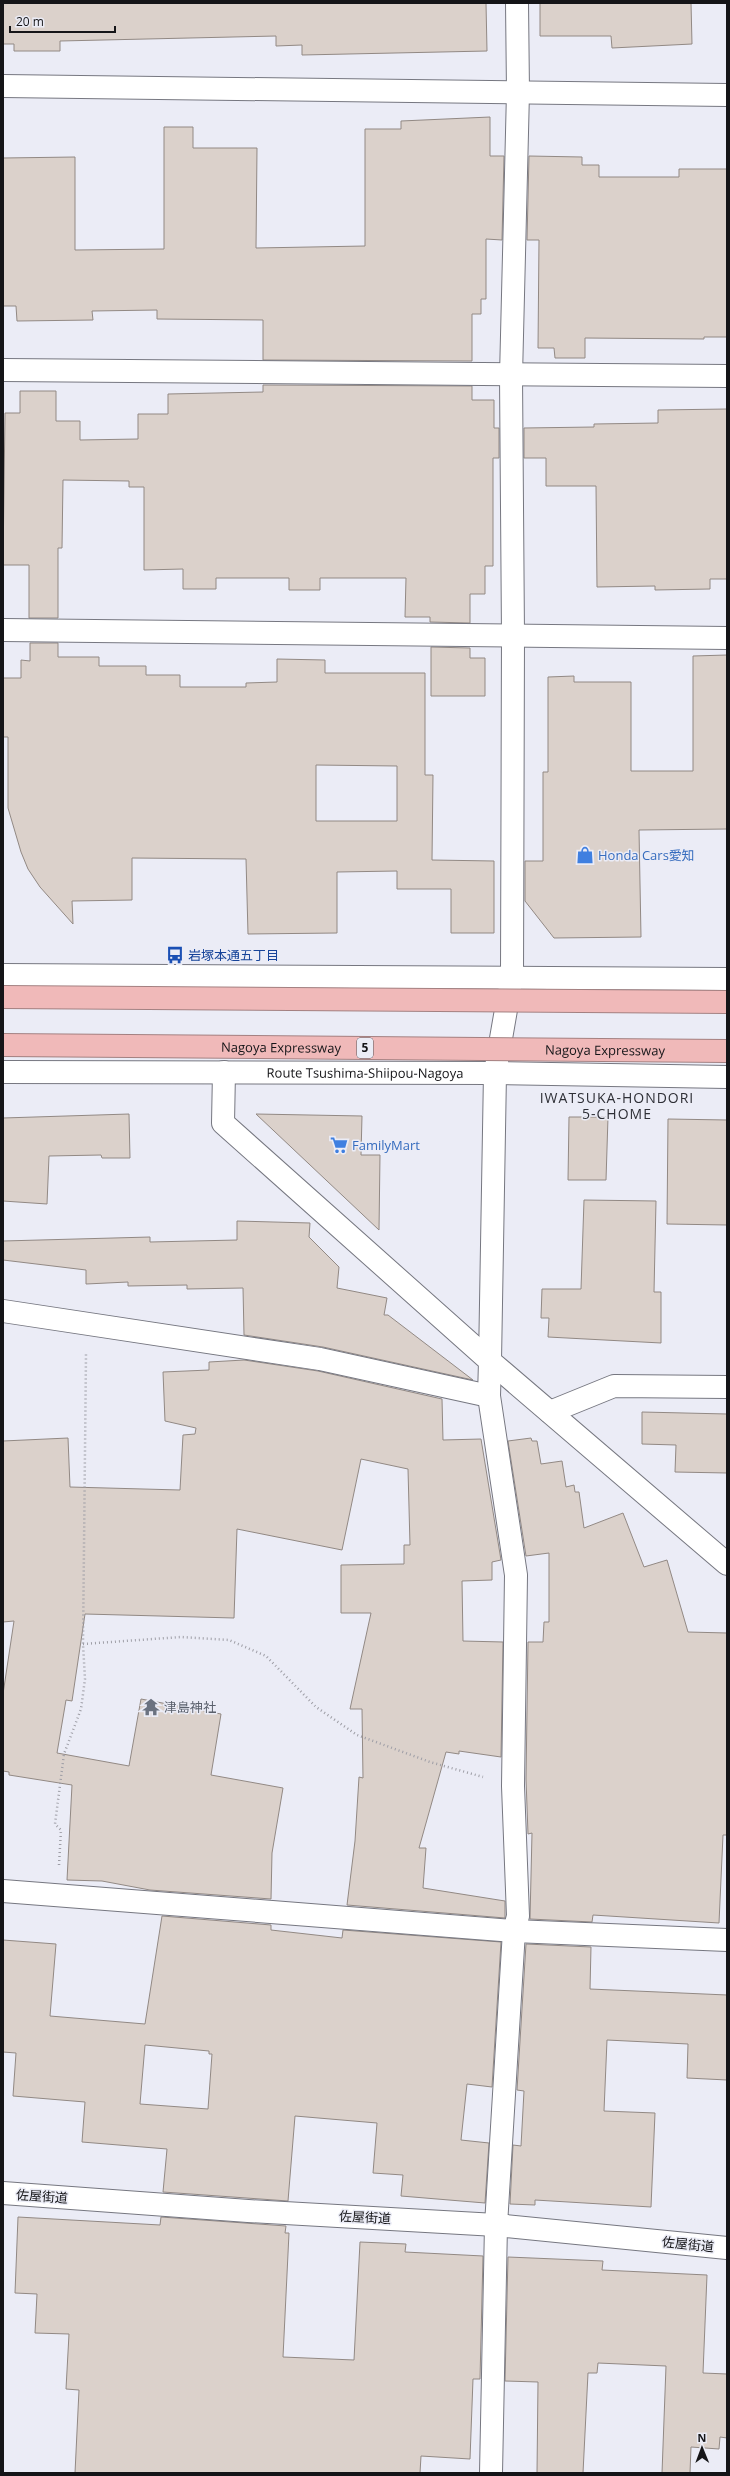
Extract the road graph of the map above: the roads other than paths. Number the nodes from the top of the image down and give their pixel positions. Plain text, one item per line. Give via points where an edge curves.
1 (517, 3) edge
2 (3, 86) edge
3 (518, 92) junction
4 (727, 95) edge
5 (3, 370) edge
6 (511, 376) junction
7 (727, 376) edge
8 (3, 630) edge
9 (513, 636) junction
10 (727, 638) edge
11 (3, 975) edge
12 (512, 977) junction
13 (727, 979) edge
14 (3, 997) edge
15 (727, 1002) edge
16 (3, 1045) edge
17 (727, 1051) edge
18 (3, 1072) edge
19 (224, 1072) junction
20 (495, 1073) junction
21 (727, 1077) edge
22 (3, 1311) edge
23 (490, 1361) junction
24 (727, 1387) edge
25 (489, 1396) junction
26 (550, 1412) junction
27 (727, 1564) edge
28 (3, 1891) edge
29 (514, 1931) junction
30 (727, 1940) edge
31 (3, 2193) edge
32 (496, 2224) junction
33 (727, 2248) edge
34 (491, 2473) edge

1 - 3 street
2 - 3 street
3 - 4 street
3 - 6 street
5 - 6 street
6 - 7 street
6 - 9 street
8 - 9 street
9 - 10 street
9 - 12 street
11 - 12 street
12 - 13 street
12 - 20 street
14 - 15 highway, bridge
16 - 17 highway, Nagoya Expressway / 5, bridge
18 - 19 street, Route Tsushima-Shiipou-Nagoya
19 - 20 street, Route Tsushima-Shiipou-Nagoya
19 - 23 street via 223,1123
20 - 21 street, Route Tsushima-Shiipou-Nagoya
20 - 23 street
22 - 25 street via 320,1359
23 - 25 street
23 - 26 street
24 - 26 street via 614,1386
25 - 29 street via 516,1575 513,1786 518,1916
26 - 27 street
28 - 29 street
29 - 30 street
29 - 32 street
31 - 32 street, 佐屋街道 via 240,2210
32 - 33 street, 佐屋街道
32 - 34 street

